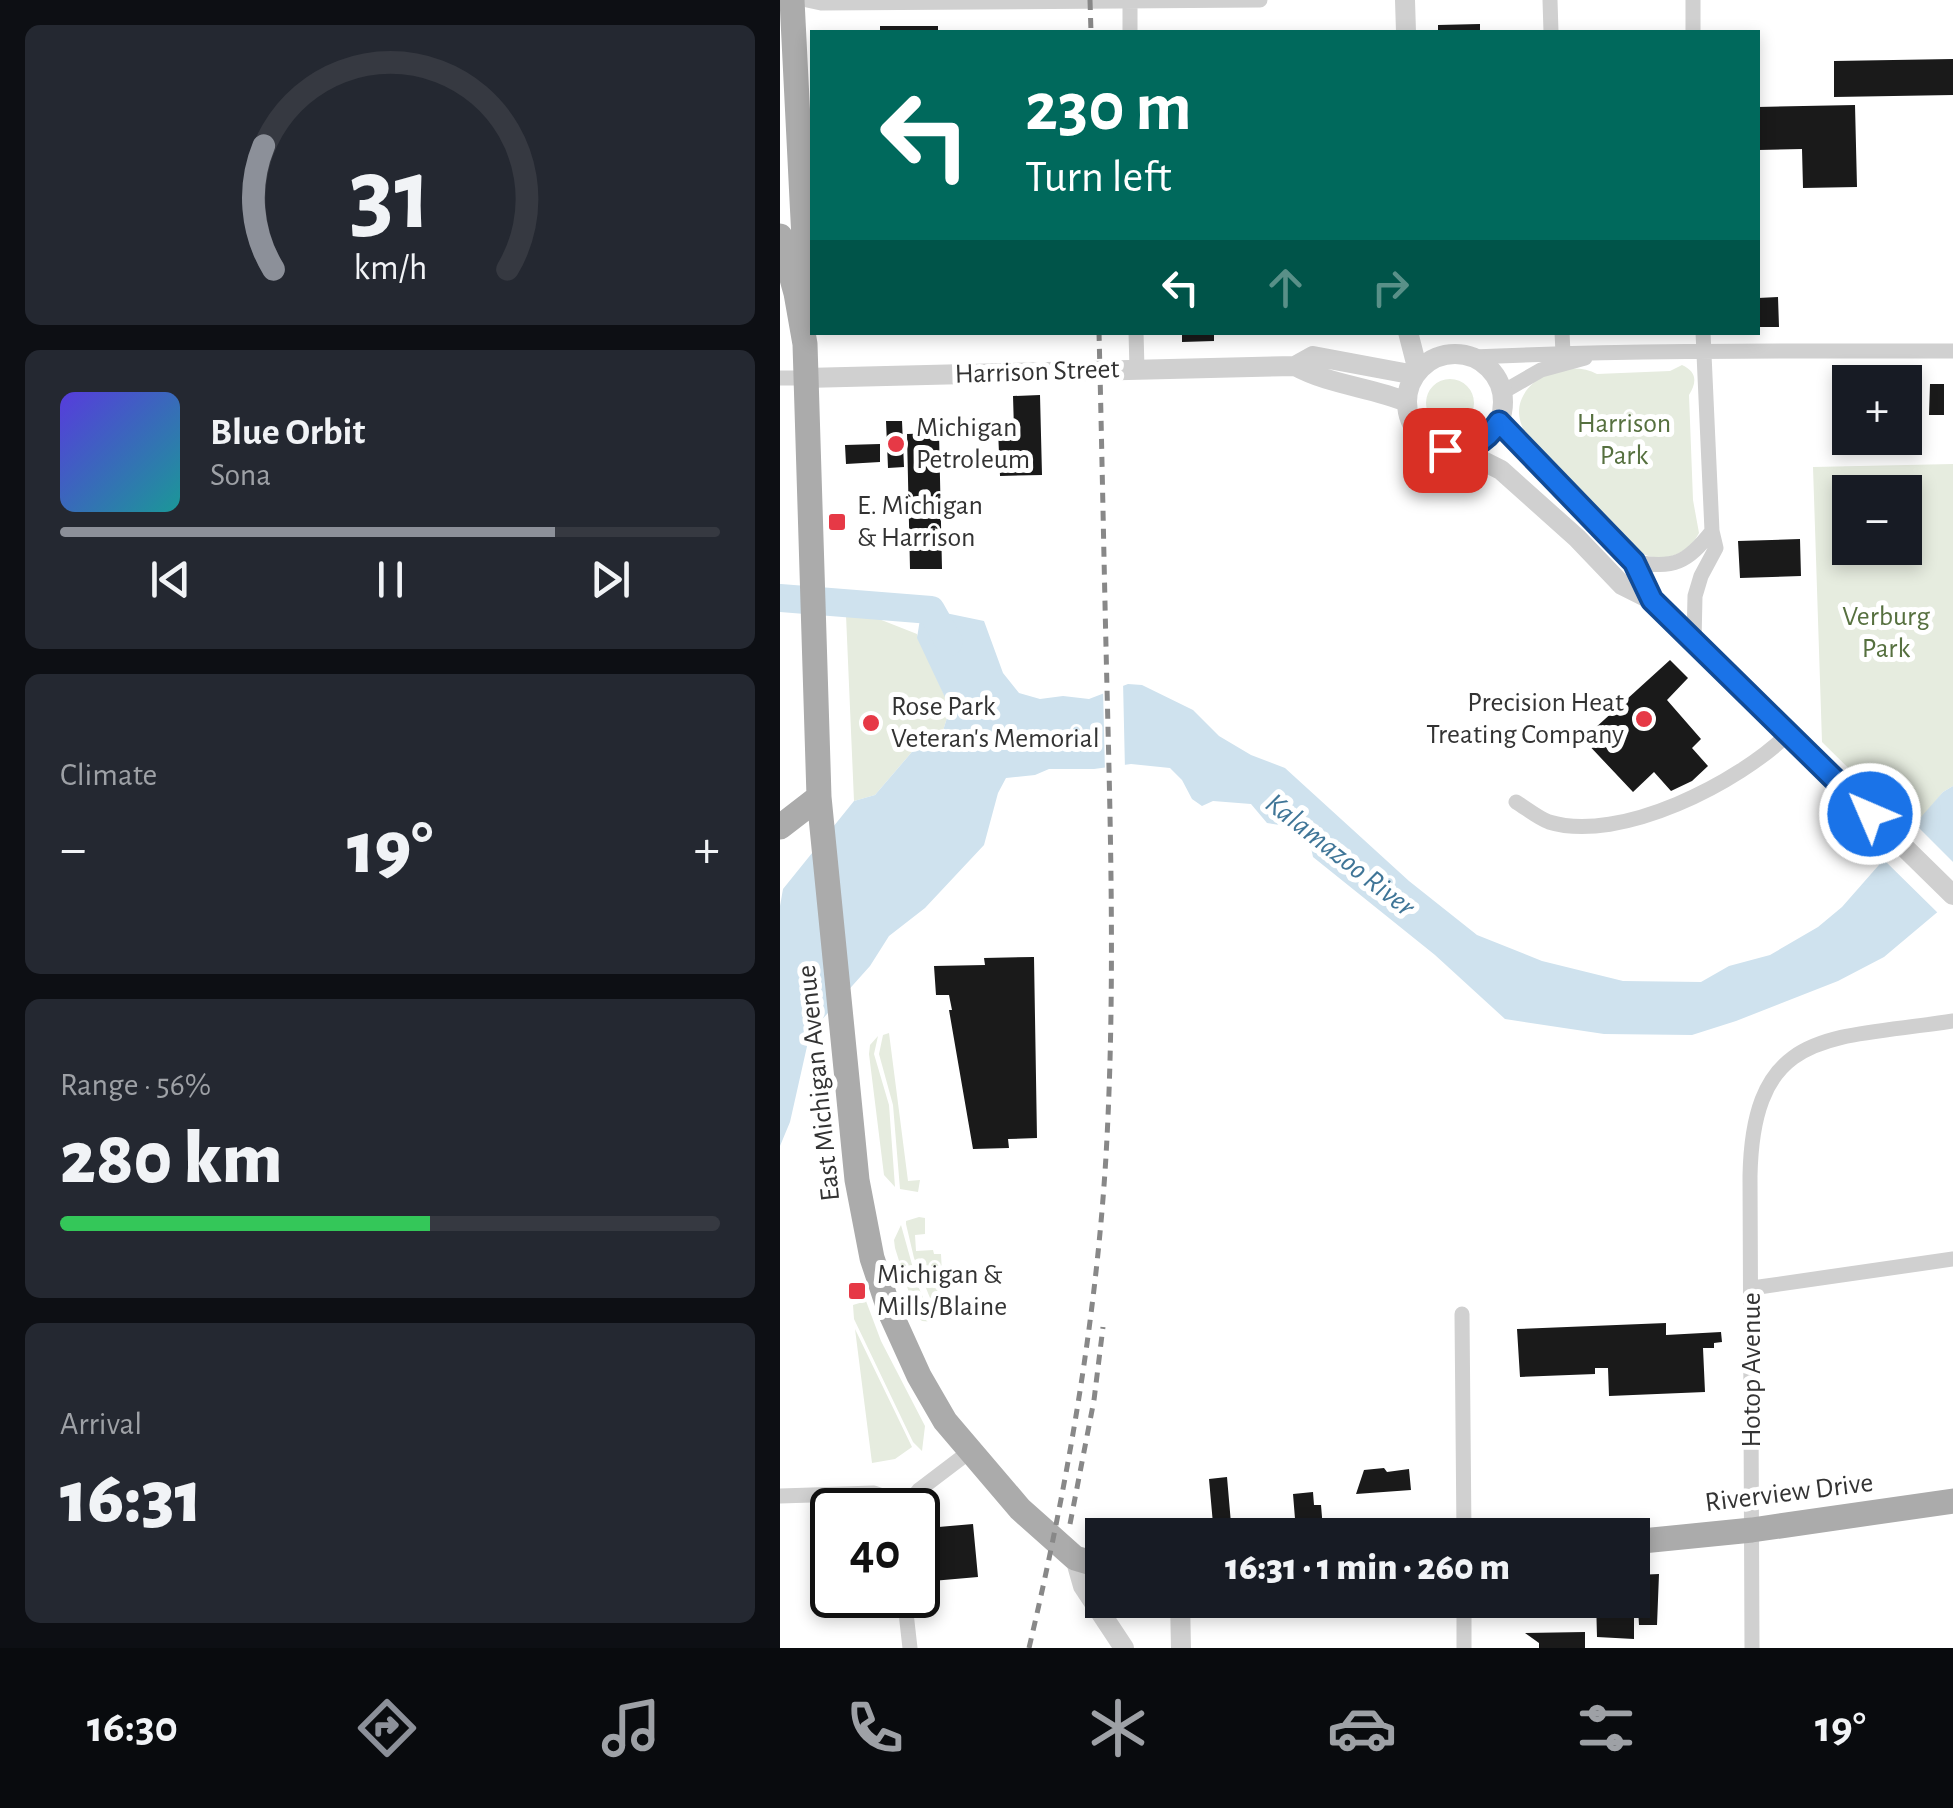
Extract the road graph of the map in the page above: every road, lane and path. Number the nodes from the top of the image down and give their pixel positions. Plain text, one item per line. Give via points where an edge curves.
1 (792, 0) edge
2 (808, 0) edge
3 (1260, 0) edge
4 (1406, 0) edge
5 (1550, 0) edge
6 (1692, 0) edge
7 (1130, 1) edge
8 (1130, 30) edge
9 (1406, 30) edge
10 (1551, 30) edge
11 (1694, 30) edge
12 (780, 236) edge
13 (1136, 335) edge
14 (1409, 335) edge
15 (1448, 335) edge
16 (1562, 335) edge
17 (1702, 335) edge
18 (805, 344) junction
19 (1953, 351) edge
20 (1703, 352) junction
21 (1562, 353) junction
22 (1465, 356) junction
23 (1588, 356) junction
24 (1295, 366) junction
25 (1137, 369) junction
26 (1417, 373) junction
27 (792, 378) edge
28 (1502, 393) junction
29 (1407, 402) junction
30 (1499, 422) junction
31 (1461, 450) junction
32 (1712, 531) junction
33 (1634, 562) junction
34 (1652, 600) junction
35 (1694, 642) junction
36 (1788, 734) junction
37 (819, 802) junction
38 (1516, 802) dead end
39 (780, 827) edge
40 (1953, 895) edge
41 (1953, 1021) edge
42 (1953, 1260) edge
43 (1752, 1288) junction
44 (1462, 1314) dead end
45 (970, 1452) junction
46 (922, 1488) edge
47 (810, 1495) edge
48 (780, 1496) edge
49 (1953, 1501) edge
50 (1464, 1518) edge
51 (1752, 1530) junction
52 (1650, 1540) edge
53 (1076, 1558) junction
54 (1085, 1561) edge
55 (907, 1618) edge
56 (1180, 1618) edge
57 (1464, 1618) edge
58 (910, 1648) edge
59 (1124, 1648) edge
60 (1181, 1648) edge
61 (1464, 1648) edge
62 (1752, 1648) edge

1 - 18 main road via 808,269
2 - 7 street
3 - 7 street
4 - 9 street
5 - 10 street
6 - 11 street
7 - 8 street
12 - 18 main road, East Michigan Avenue
13 - 25 street
14 - 26 street
15 - 22 street
16 - 21 street
17 - 20 street
18 - 27 main road, East Michigan Avenue
19 - 20 street
20 - 23 street
20 - 32 street
21 - 22 street
21 - 23 street
22 - 26 street via 1442,356
22 - 28 street via 1496,377
23 - 28 street via 1541,370
24 - 25 street, Harrison Street
24 - 26 street, Harrison Street via 1313,356
24 - 29 street, Harrison Street via 1321,380
25 - 27 street, Harrison Street
26 - 29 street
27 - 37 main road, East Michigan Avenue via 811,565
28 - 30 street
29 - 31 street via 1410,418 1430,443
30 - 31 street via 1490,436
30 - 33 street
31 - 34 street via 1501,470 1622,585
32 - 33 street via 1683,560
32 - 35 street via 1716,548 1695,596
33 - 34 street
34 - 35 street
35 - 36 street
36 - 38 street via 1707,790 1641,817 1561,824
36 - 40 street
37 - 39 main road
37 - 45 main road, East Michigan Avenue via 857,1180 872,1258 919,1376
41 - 43 street, Hotop Avenue via 1818,1044 1788,1060 1762,1094 1751,1152
42 - 43 street
43 - 51 street, Hotop Avenue
44 - 50 street
45 - 46 street
45 - 53 main road, East Michigan Avenue
47 - 48 street
49 - 51 main road, Riverview Drive
51 - 52 main road, Riverview Drive
51 - 62 street, Hotop Avenue
53 - 54 main road
53 - 59 street via 1083,1586
55 - 58 street
56 - 60 street
57 - 61 street

